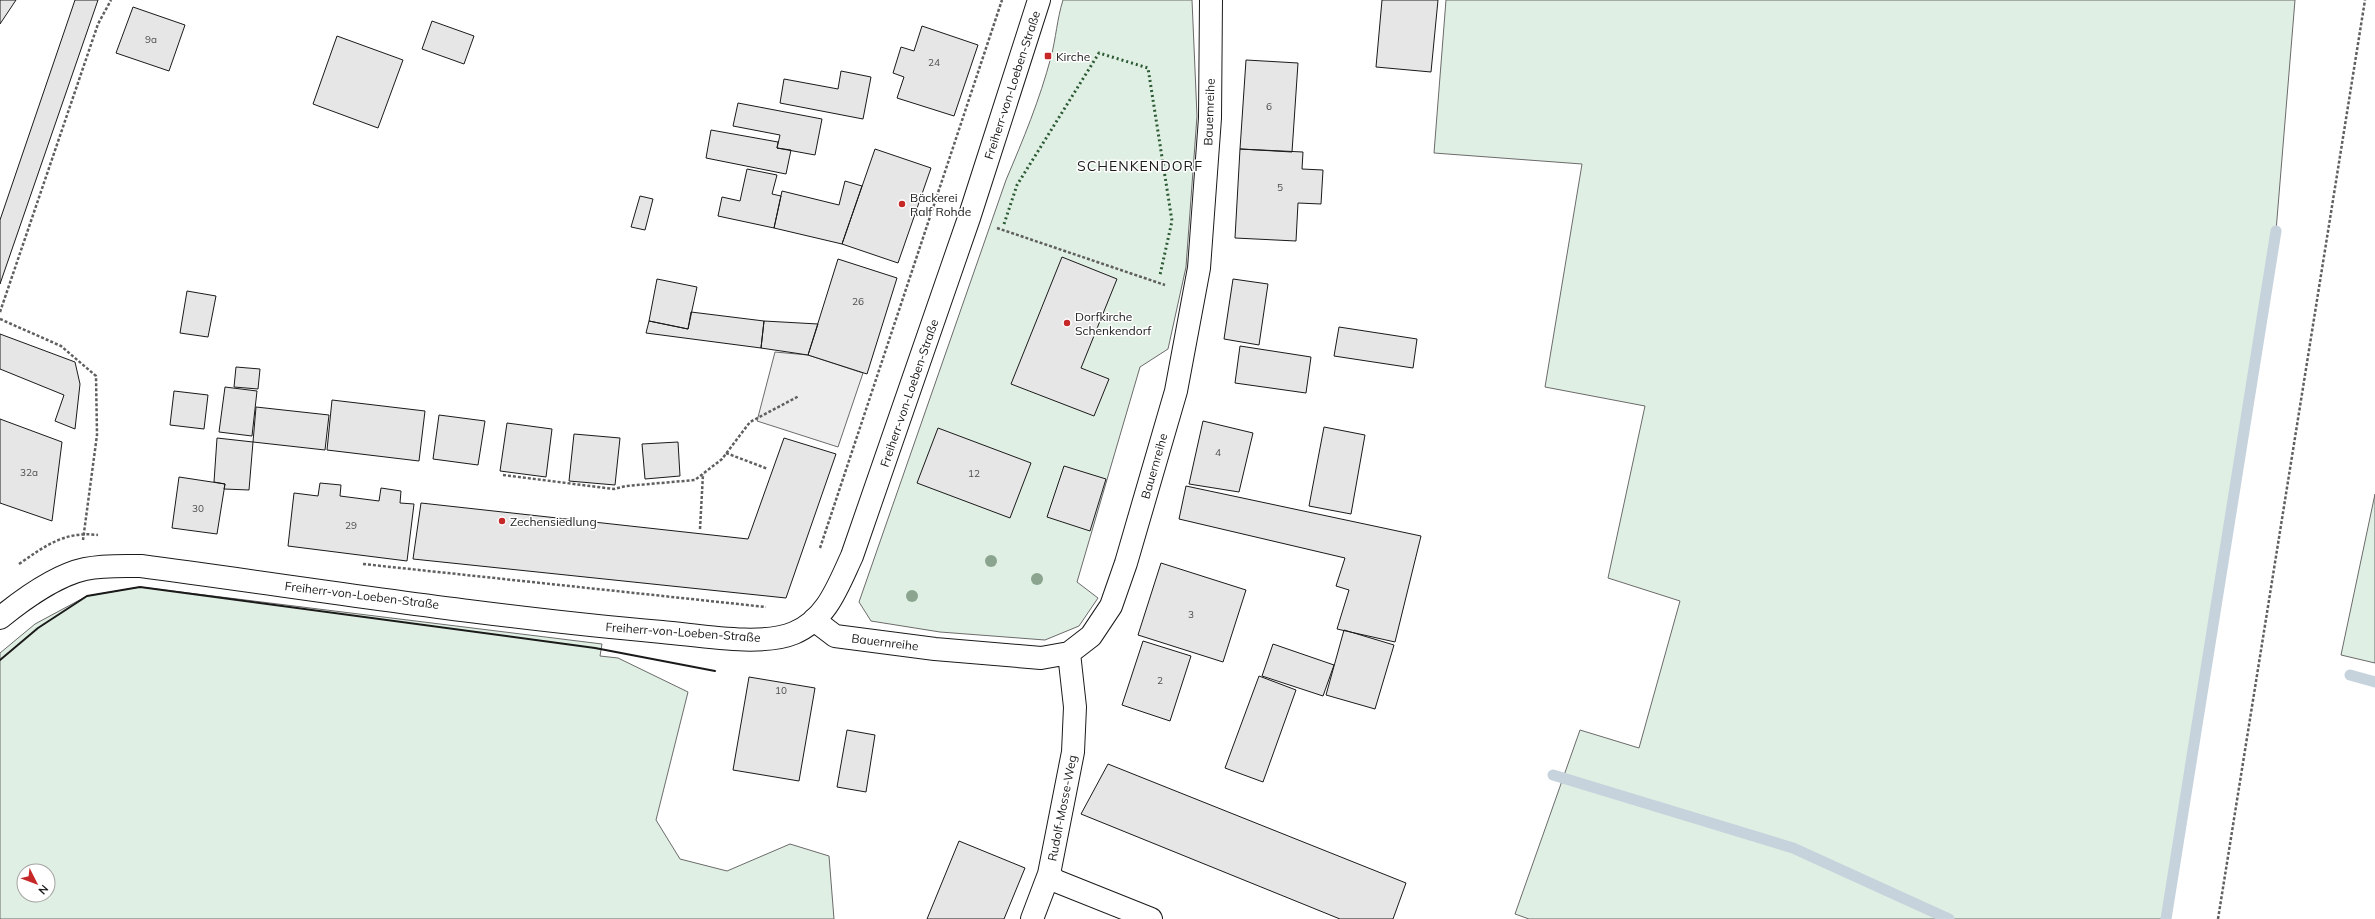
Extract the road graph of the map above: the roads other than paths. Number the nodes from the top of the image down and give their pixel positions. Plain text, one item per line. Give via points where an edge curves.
1 (1039, 0) edge
2 (1210, 0) edge
3 (0, 618) edge
4 (814, 620) junction
5 (1069, 653) junction
6 (1049, 874) junction
7 (1032, 919) edge
8 (1152, 919) edge

1 - 4 main road, Freiherr-von-Loeben-Straße via 969,218 852,556 828,605
2 - 5 main road, Bauernreihe via 1210,118 1199,268 1176,391 1114,598 1091,636
3 - 4 main road, Freiherr-von-Loeben-Straße via 14,606 53,583 84,569 112,565 141,566 606,627 758,640 794,633
4 - 5 main road, Bauernreihe via 835,636 935,649 1041,658
5 - 6 main road, Rudolf-Mosse-Weg via 1075,707 1073,752
6 - 7 main road
6 - 8 main road, Rudolf-Mosse-Weg via 1056,881

